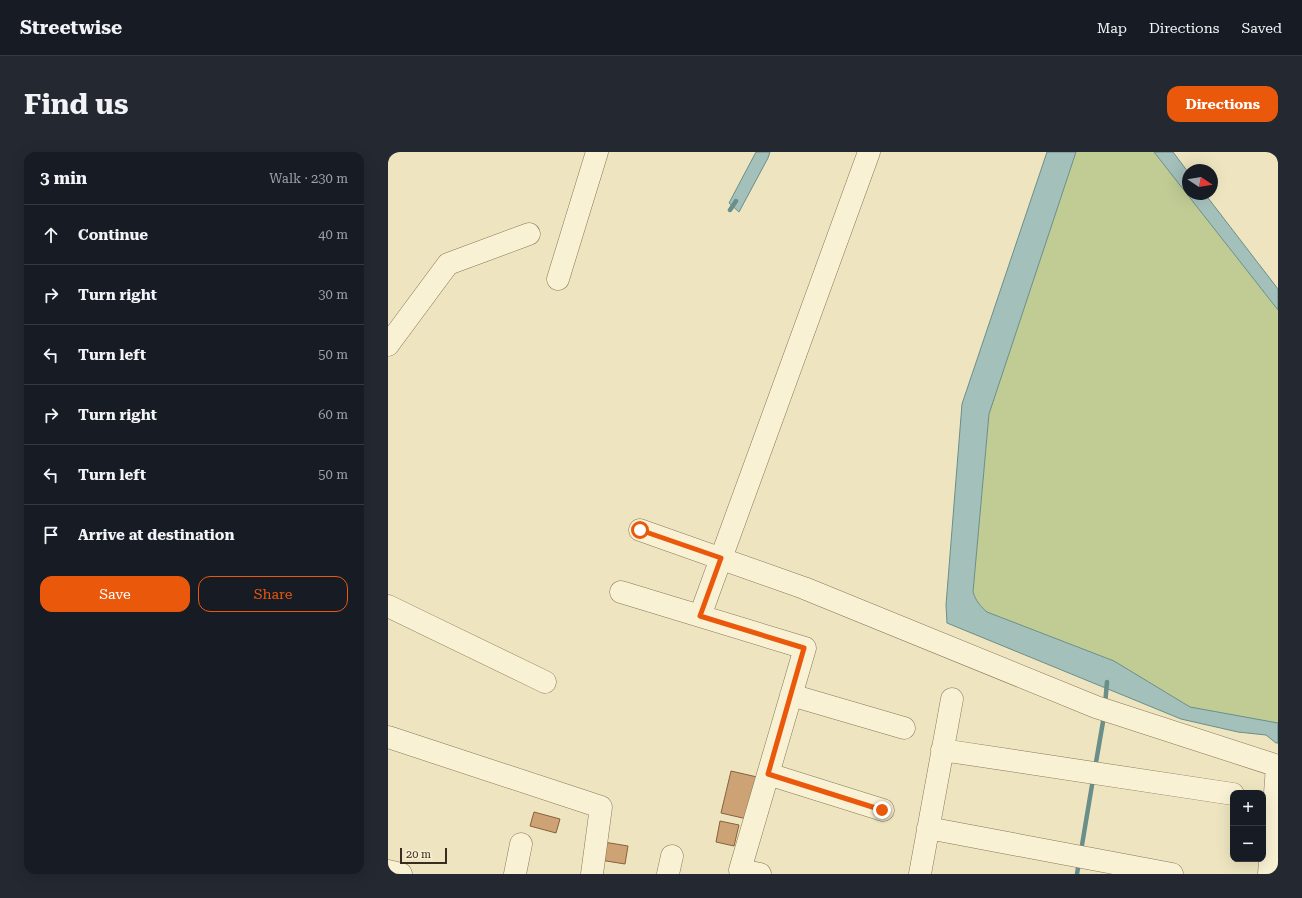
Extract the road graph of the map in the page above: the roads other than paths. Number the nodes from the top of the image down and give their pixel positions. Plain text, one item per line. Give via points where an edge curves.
1 (597, 152) edge
2 (869, 152) edge
3 (529, 234) dead end
4 (558, 279) dead end
5 (388, 345) edge
6 (640, 530) dead end
7 (721, 558) junction
8 (621, 592) dead end
9 (388, 606) edge
10 (700, 616) junction
11 (545, 682) dead end
12 (791, 695) junction
13 (952, 699) dead end
14 (904, 728) dead end
15 (388, 737) edge
16 (942, 750) junction
17 (1278, 766) edge
18 (768, 774) junction
19 (1230, 794) edge
20 (882, 810) dead end
21 (928, 828) junction
22 (521, 844) dead end
23 (388, 871) edge
24 (746, 873) edge
25 (401, 874) edge
26 (515, 874) edge
27 (592, 874) edge
28 (920, 874) edge
29 (1172, 874) edge
30 (1268, 874) edge

1 - 4 street
2 - 7 street
3 - 5 street via 448,264
6 - 7 street
7 - 10 street
7 - 17 street via 804,588 1096,707
8 - 10 street
9 - 11 street
10 - 12 street via 804,648
12 - 14 street
12 - 18 street
13 - 16 street
15 - 27 street via 601,807
16 - 19 street
16 - 21 street
17 - 30 street
18 - 20 street
18 - 24 street
21 - 28 street
21 - 29 street
22 - 26 street
23 - 25 street

